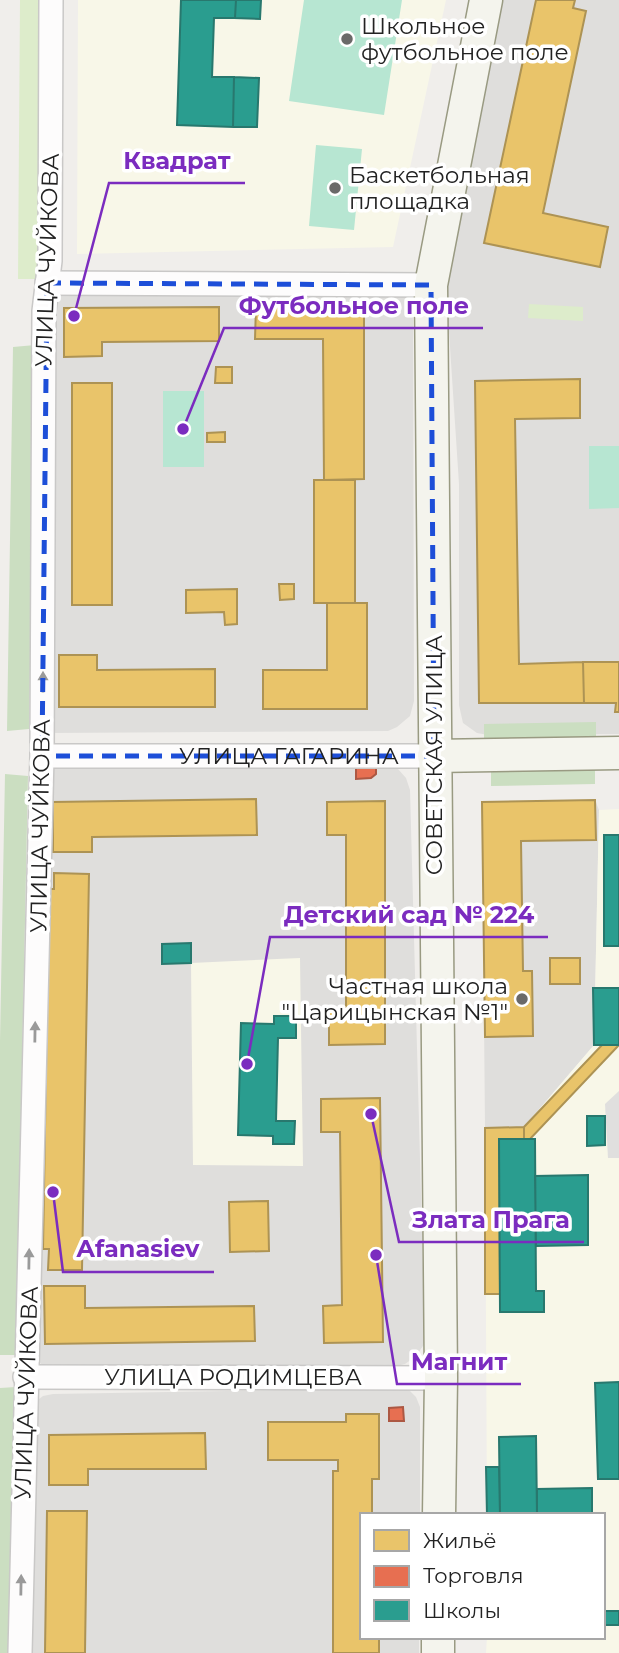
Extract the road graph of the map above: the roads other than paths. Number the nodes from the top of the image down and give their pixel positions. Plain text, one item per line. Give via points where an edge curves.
1 (51, 0) edge
2 (486, 0) edge
3 (47, 283) junction
4 (431, 285) junction
5 (619, 753) edge
6 (42, 756) junction
7 (434, 756) junction
8 (25, 1377) junction
9 (440, 1378) junction
10 (439, 1513) edge
11 (20, 1653) edge

1 - 3 street, УЛИЦА ЧУЙКОВА
2 - 4 street, СОВЕТСКАЯ УЛИЦА
3 - 4 street
6 -> 3 street, УЛИЦА ЧУЙКОВА
4 - 7 street, СОВЕТСКАЯ УЛИЦА
5 - 7 street, УЛИЦА ГАГАРИНА
6 - 7 street, УЛИЦА ГАГАРИНА
8 -> 6 street, УЛИЦА ЧУЙКОВА
7 - 9 street, СОВЕТСКАЯ УЛИЦА
8 - 9 street, УЛИЦА РОДИМЦЕВА
11 -> 8 street, УЛИЦА ЧУЙКОВА
9 - 10 street, СОВЕТСКАЯ УЛИЦА

